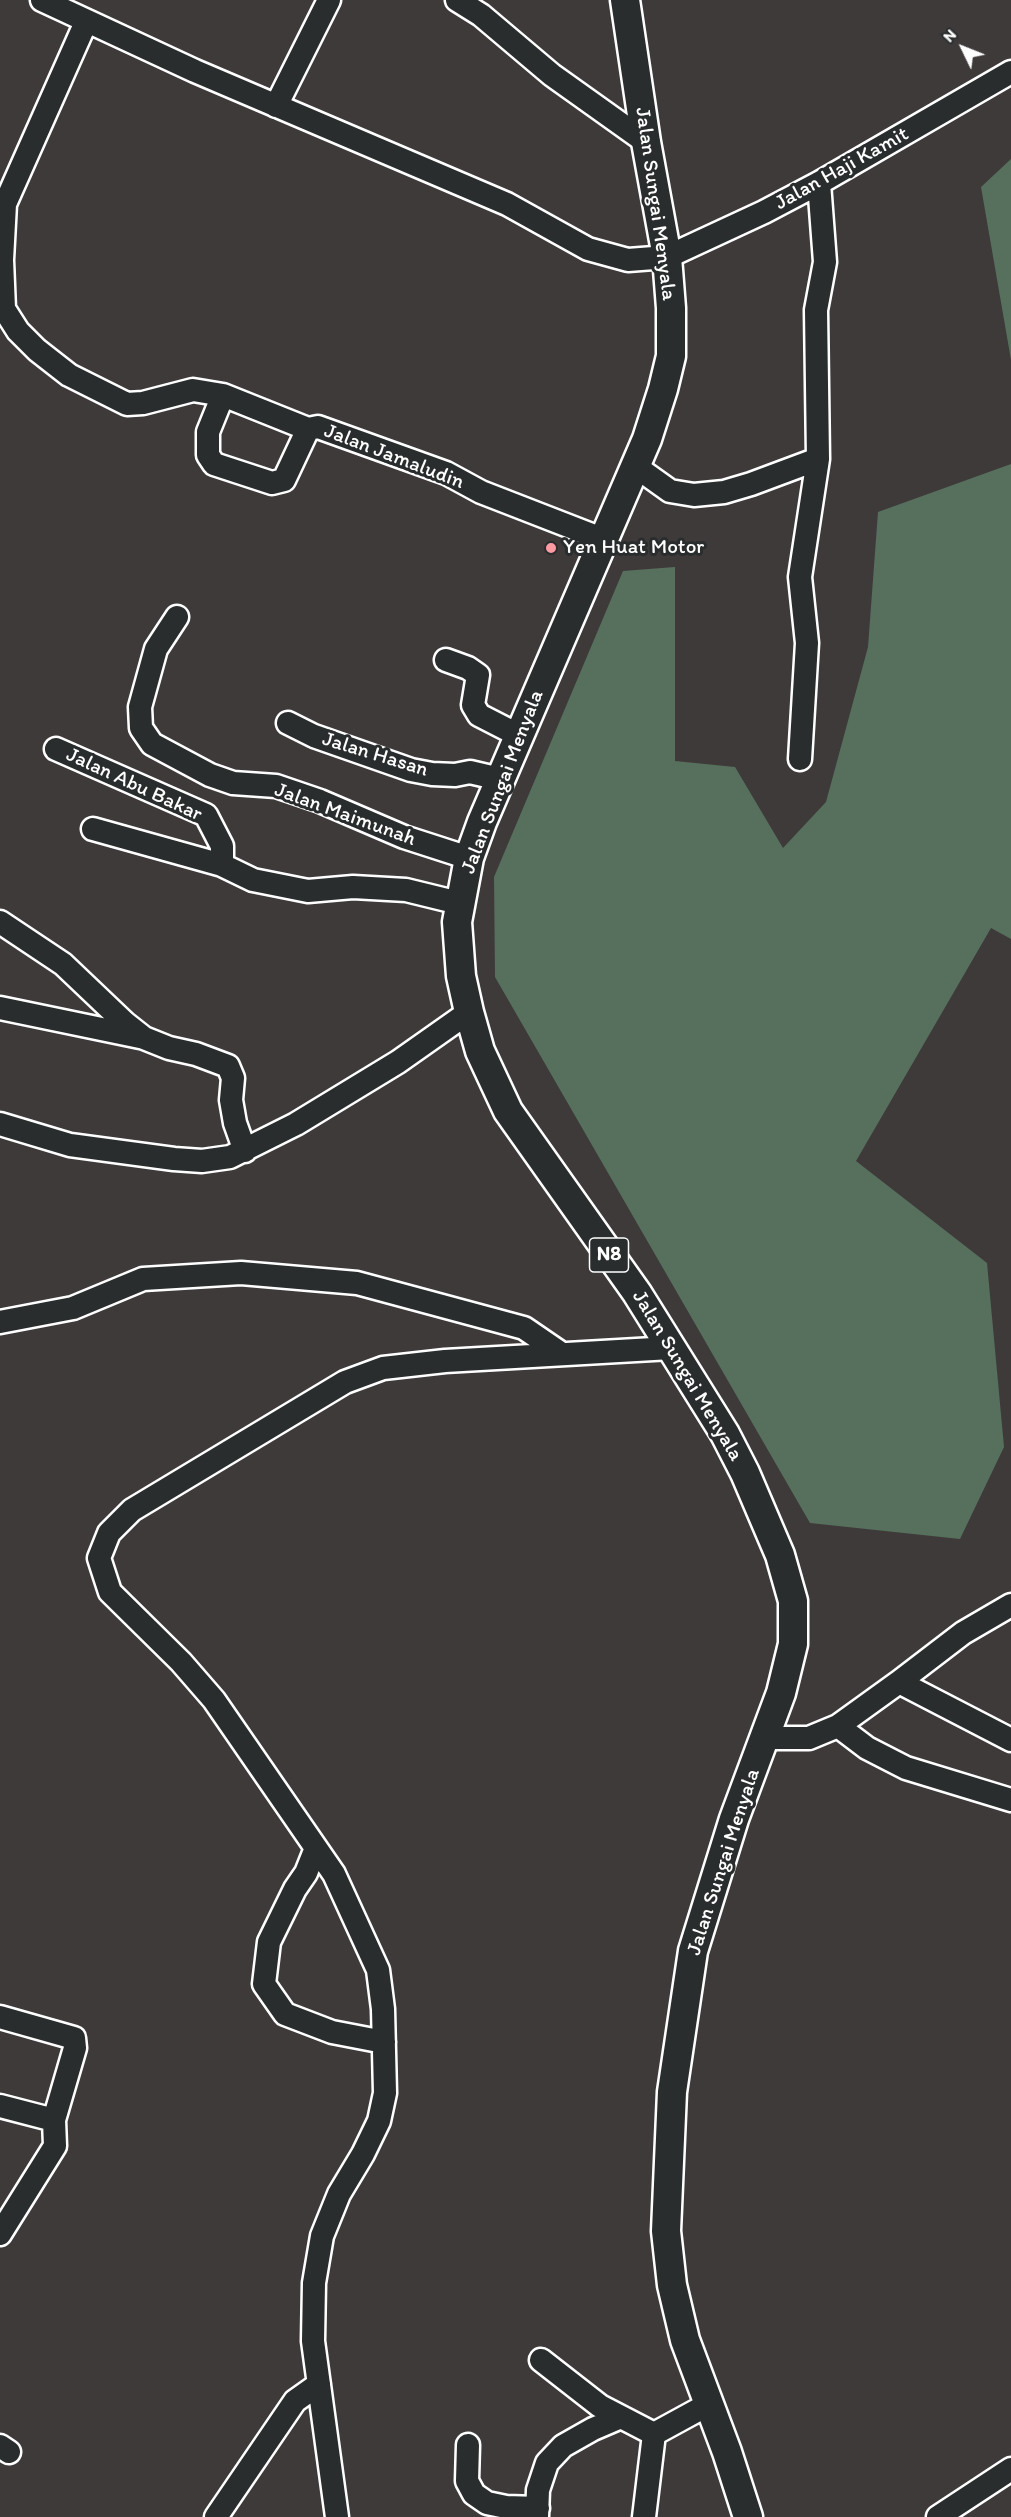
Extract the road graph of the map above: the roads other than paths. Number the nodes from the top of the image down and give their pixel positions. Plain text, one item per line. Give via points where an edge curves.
1 (42, 0) edge
2 (328, 0) edge
3 (457, 0) edge
4 (625, 0) edge
5 (86, 22) junction
6 (1011, 72) edge
7 (276, 106) junction
8 (646, 142) junction
9 (819, 183) junction
10 (2, 205) edge
11 (668, 257) junction
12 (223, 395) junction
13 (308, 429) junction
14 (818, 459) junction
15 (635, 466) junction
16 (602, 539) junction
17 (177, 617) dead end
18 (446, 660) dead end
19 (288, 723) dead end
20 (520, 736) junction
21 (56, 749) dead end
22 (800, 759) dead end
23 (500, 779) junction
24 (93, 829) dead end
25 (469, 858) junction
26 (222, 865) junction
27 (459, 903) junction
28 (0, 922) edge
29 (0, 1008) edge
30 (469, 1012) junction
31 (144, 1038) junction
32 (0, 1124) edge
33 (245, 1151) junction
34 (0, 1322) edge
35 (671, 1348) junction
36 (562, 1354) junction
37 (1011, 1605) edge
38 (899, 1682) junction
39 (838, 1726) junction
40 (764, 1738) junction
41 (1011, 1740) edge
42 (1011, 1800) edge
43 (316, 1848) junction
44 (0, 2017) edge
45 (384, 2042) junction
46 (0, 2106) edge
47 (54, 2120) junction
48 (0, 2234) edge
49 (541, 2360) dead end
50 (319, 2384) junction
51 (709, 2404) junction
52 (621, 2417) junction
53 (654, 2434) junction
54 (468, 2445) dead end
55 (1011, 2469) edge
56 (538, 2512) edge
57 (216, 2517) edge
58 (336, 2517) edge
59 (644, 2517) edge
60 (748, 2517) edge
61 (938, 2517) edge

1 - 5 street
2 - 7 street
3 - 8 street
4 - 8 main road, Jalan Sungai Menyala / N8
5 - 7 street
5 - 10 street
6 - 9 street, Jalan Haji Kamit
7 - 11 street via 507,204 588,249 628,260
8 - 11 main road, Jalan Sungai Menyala / N8
9 - 11 street, Jalan Haji Kamit
9 - 14 street via 825,262 816,310
10 - 12 street via 4,309 37,350 69,375 127,404 193,390
11 - 15 main road, Jalan Sungai Menyala / N8 via 671,356
12 - 13 street
12 - 13 street, Jalan Jamaludin via 207,432 208,455 214,464 272,483 284,480
13 - 16 street, Jalan Jamaludin via 318,427 446,473 482,492
14 - 15 street via 724,492 694,495 670,491
14 - 22 street via 800,577 807,643
15 - 16 main road, Jalan Sungai Menyala / N8
16 - 20 main road, Jalan Sungai Menyala / N8
17 - 25 street, Jalan Maimunah via 156,649 140,707 141,728 152,744 210,776 233,783 276,786 404,837
18 - 20 street via 478,675 473,705 479,715
19 - 23 street, Jalan Hasan via 411,770 455,775 470,772
20 - 23 main road, Jalan Sungai Menyala / N8
21 - 26 street, Jalan Abu Bakar via 206,815 222,846
23 - 25 main road, Jalan Sungai Menyala / N8
24 - 26 street
25 - 27 main road, Jalan Sungai Menyala / N8
26 - 27 street via 253,880 308,891 353,887 406,890
27 - 30 main road, Jalan Sungai Menyala / N8 via 458,948
28 - 31 street via 63,964
29 - 31 street
30 - 33 street via 398,1062
30 - 35 main road, Jalan Sungai Menyala / N8 via 480,1051 508,1111 637,1293
31 - 33 street via 228,1066 233,1078 235,1123
32 - 33 street via 70,1145 174,1159 202,1161
34 - 36 street via 73,1308 143,1279 240,1273 357,1283 524,1328
35 - 36 street
35 - 40 main road, Jalan Sungai Menyala / N8 via 745,1473 780,1555 793,1601 793,1644 781,1694
36 - 43 street via 383,1368 345,1382 132,1510 109,1533 99,1558 110,1592 214,1700
37 - 38 street via 963,1633
38 - 39 street
38 - 41 street
39 - 40 street via 808,1738
39 - 42 street via 867,1748 906,1768
40 - 51 main road, Jalan Sungai Menyala / N8 via 693,1951 672,2092 666,2231 672,2285 685,2340
43 - 45 street via 334,1874 378,1970
43 - 45 street via 269,1941 264,1984 285,2014 332,2032
44 - 47 street via 74,2037 75,2048
45 - 50 street via 385,2093 379,2121 339,2194 322,2236 314,2283 313,2341
46 - 47 street
47 - 48 street via 55,2146
49 - 52 street via 600,2406
50 - 57 street via 295,2401
50 - 58 street
51 - 53 street
51 - 60 main road, Jalan Sungai Menyala / N8
52 - 53 street
52 - 56 street via 563,2446 547,2463 538,2490
53 - 59 street
54 - 56 street via 467,2481 474,2494 487,2503
55 - 61 street

